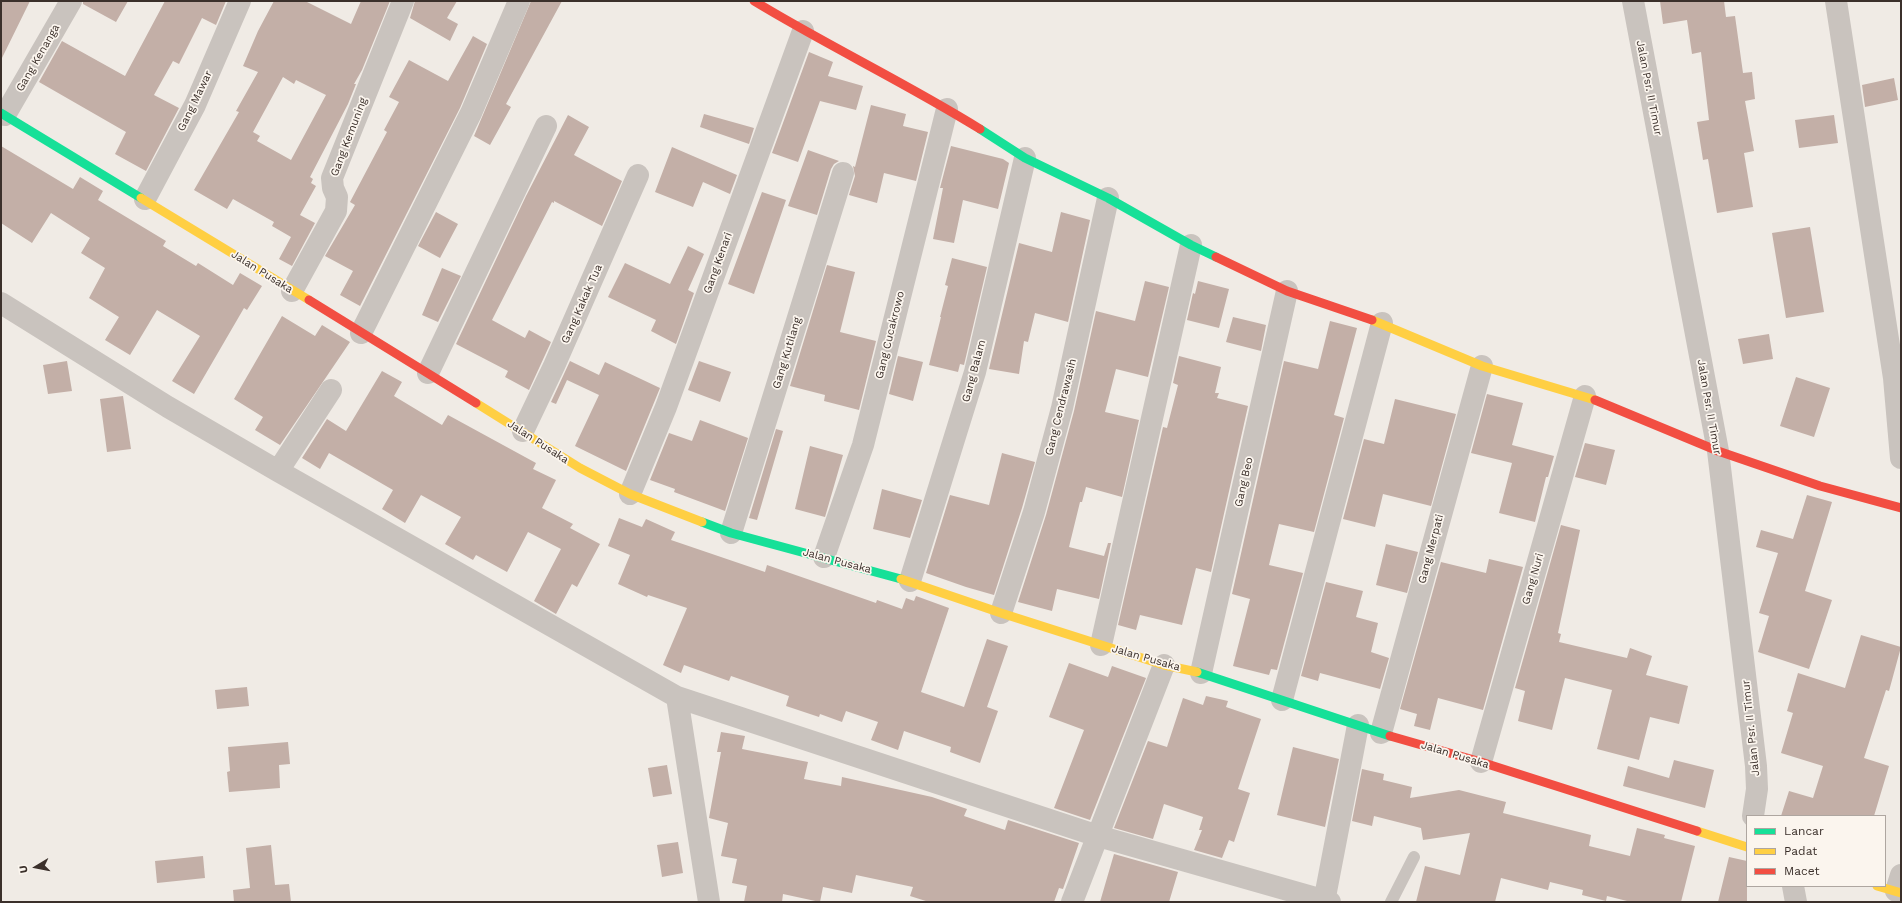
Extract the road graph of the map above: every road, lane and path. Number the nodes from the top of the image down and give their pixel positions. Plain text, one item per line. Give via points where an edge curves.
1 (71, 1) edge
2 (240, 1) edge
3 (403, 1) edge
4 (519, 1) edge
5 (754, 1) edge
6 (1633, 1) edge
7 (1836, 1) edge
8 (803, 31) junction
9 (947, 109) junction
10 (3, 114) edge
11 (546, 126) dead end
12 (1025, 158) junction
13 (843, 173) dead end
14 (638, 175) dead end
15 (1108, 198) junction
16 (145, 200) junction
17 (1191, 244) junction
18 (292, 291) junction
19 (1287, 291) junction
20 (1, 303) edge
21 (1382, 323) junction
22 (361, 333) junction
23 (1482, 366) junction
24 (428, 373) junction
25 (331, 390) dead end
26 (1585, 396) junction
27 (523, 431) junction
28 (1718, 451) junction
29 (1901, 458) edge
30 (278, 471) junction
31 (630, 494) junction
32 (1901, 508) edge
33 (731, 533) junction
34 (824, 557) junction
35 (910, 581) junction
36 (1001, 613) junction
37 (1101, 645) junction
38 (1164, 665) junction
39 (1201, 673) junction
40 (677, 697) junction
41 (1282, 700) junction
42 (1358, 725) junction
43 (1381, 733) junction
44 (1481, 762) junction
45 (1753, 815) edge
46 (1098, 836) junction
47 (1746, 848) edge
48 (1414, 857) dead end
49 (1793, 887) edge
50 (1326, 901) edge
51 (709, 902) edge
52 (1072, 902) edge
53 (1391, 902) edge
54 (1796, 902) edge

1 - 10 street, Gang Kenanga
2 - 16 street, Gang Mawar via 195,105
3 - 18 street, Gang Kemuning via 332,178 337,197 336,211
4 - 22 street via 471,113
5 - 8 main road
6 - 28 street, Jalan Psr. II Timur
7 - 29 street via 1889,347
8 - 9 main road
8 - 31 street, Gang Kenari via 668,400
9 - 12 main road
9 - 34 street, Gang Cucakrowo via 863,445
10 - 16 main road, Jalan Pusaka
11 - 24 street
12 - 15 main road
12 - 35 street, Gang Balam via 975,372
13 - 33 street, Gang Kutilang
14 - 27 street, Gang Kakak Tua
15 - 17 main road
15 - 36 street, Gang Cendrawasih via 1062,408 1034,512
16 - 18 main road, Jalan Pusaka
17 - 19 main road
17 - 37 street
18 - 22 main road, Jalan Pusaka
19 - 21 main road
19 - 39 street, Gang Beo
20 - 30 street via 168,407
21 - 23 main road
21 - 41 street
22 - 24 main road, Jalan Pusaka
23 - 26 main road
23 - 43 street, Gang Merpati
24 - 27 main road, Jalan Pusaka
25 - 30 street
26 - 28 main road
26 - 44 street, Gang Nuri
27 - 31 main road, Jalan Pusaka via 580,468
28 - 32 main road via 1820,486
28 - 45 street, Jalan Psr. II Timur via 1756,766 1757,789
30 - 40 street
31 - 33 main road, Jalan Pusaka
33 - 34 main road, Jalan Pusaka
34 - 35 main road, Jalan Pusaka
35 - 36 main road, Jalan Pusaka
36 - 37 main road, Jalan Pusaka
37 - 38 main road, Jalan Pusaka
38 - 39 main road, Jalan Pusaka
38 - 46 street
39 - 41 main road, Jalan Pusaka
40 - 46 street
40 - 51 street
41 - 42 main road, Jalan Pusaka
42 - 43 main road, Jalan Pusaka
42 - 50 street
43 - 44 main road, Jalan Pusaka
44 - 47 main road, Jalan Pusaka
46 - 50 street
46 - 52 street
48 - 53 lane
49 - 54 street

